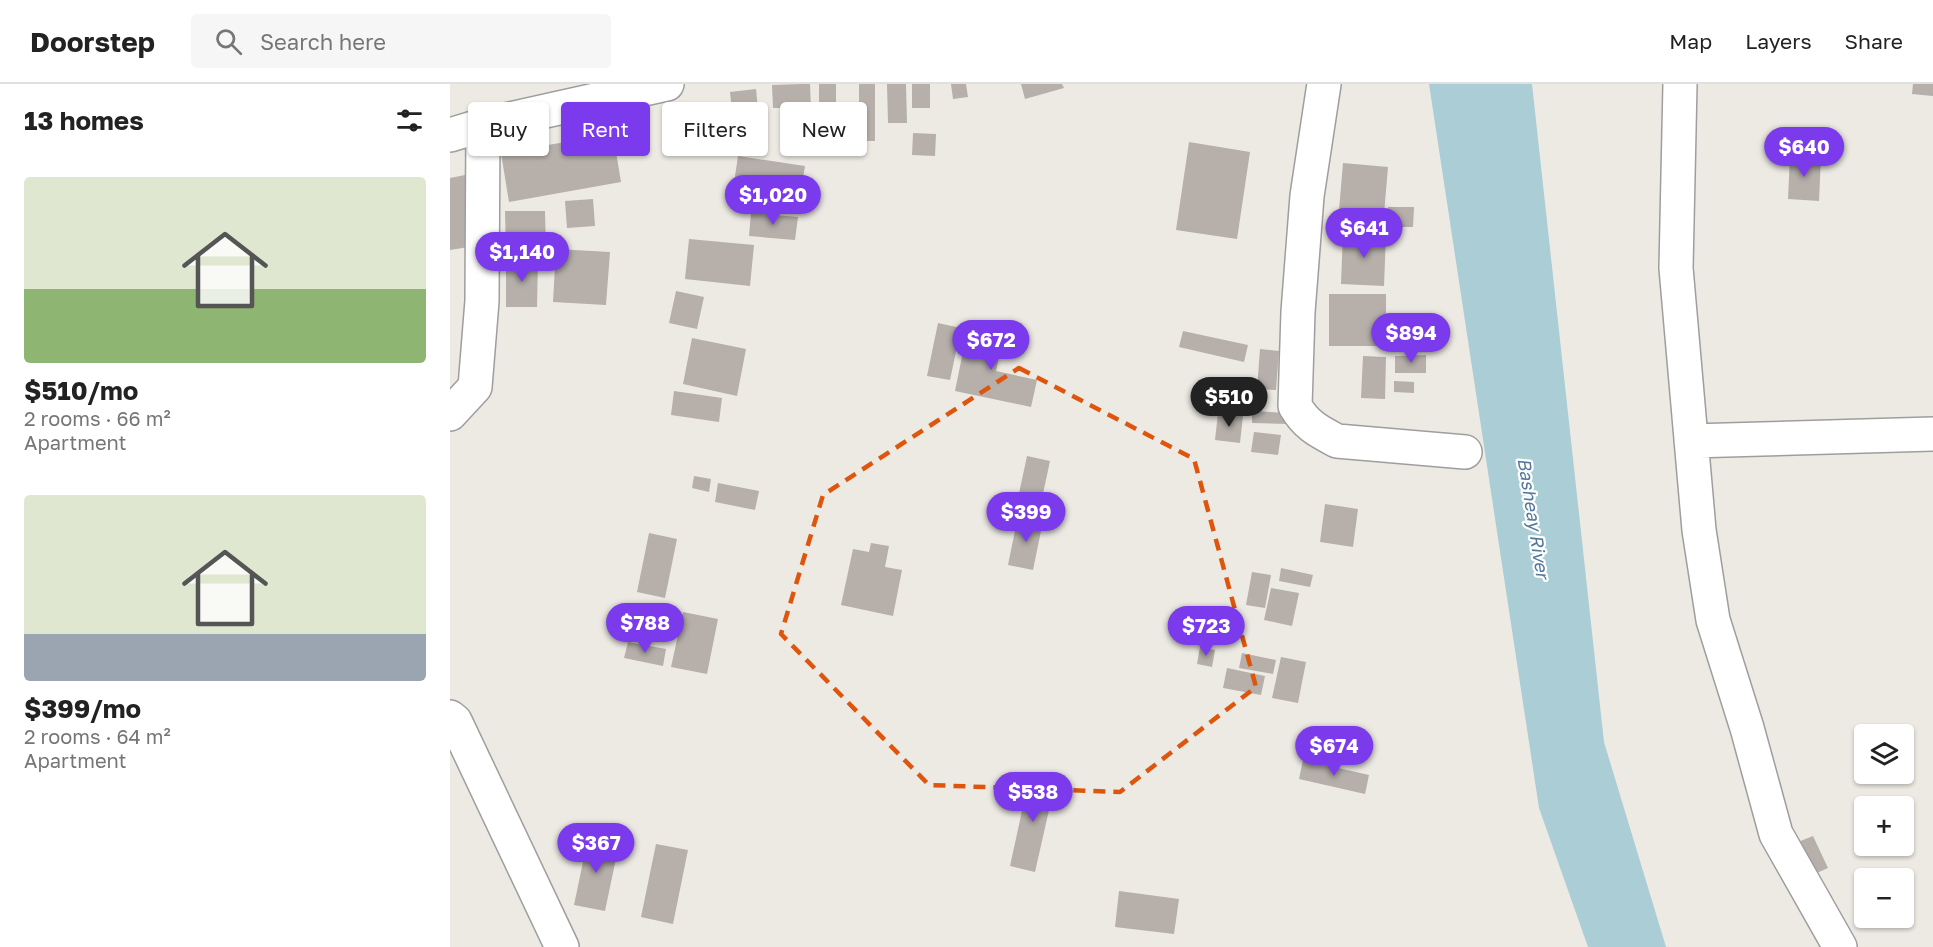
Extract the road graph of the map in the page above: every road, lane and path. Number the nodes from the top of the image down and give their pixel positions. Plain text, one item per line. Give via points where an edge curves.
1 (667, 84) edge
2 (1324, 84) edge
3 (1680, 84) edge
4 (549, 110) edge
5 (468, 130) edge
6 (450, 135) edge
7 (483, 156) edge
8 (450, 414) edge
9 (1933, 434) edge
10 (1691, 441) junction
11 (1465, 452) dead end
12 (450, 717) edge
13 (562, 947) edge
14 (1840, 947) edge

1 - 4 street
2 - 11 street via 1307,196 1295,406 1303,419 1337,441
3 - 10 street via 1676,268
5 - 6 street
7 - 8 street via 482,301 475,387
9 - 10 street
10 - 14 street via 1713,620 1776,834
12 - 13 street

